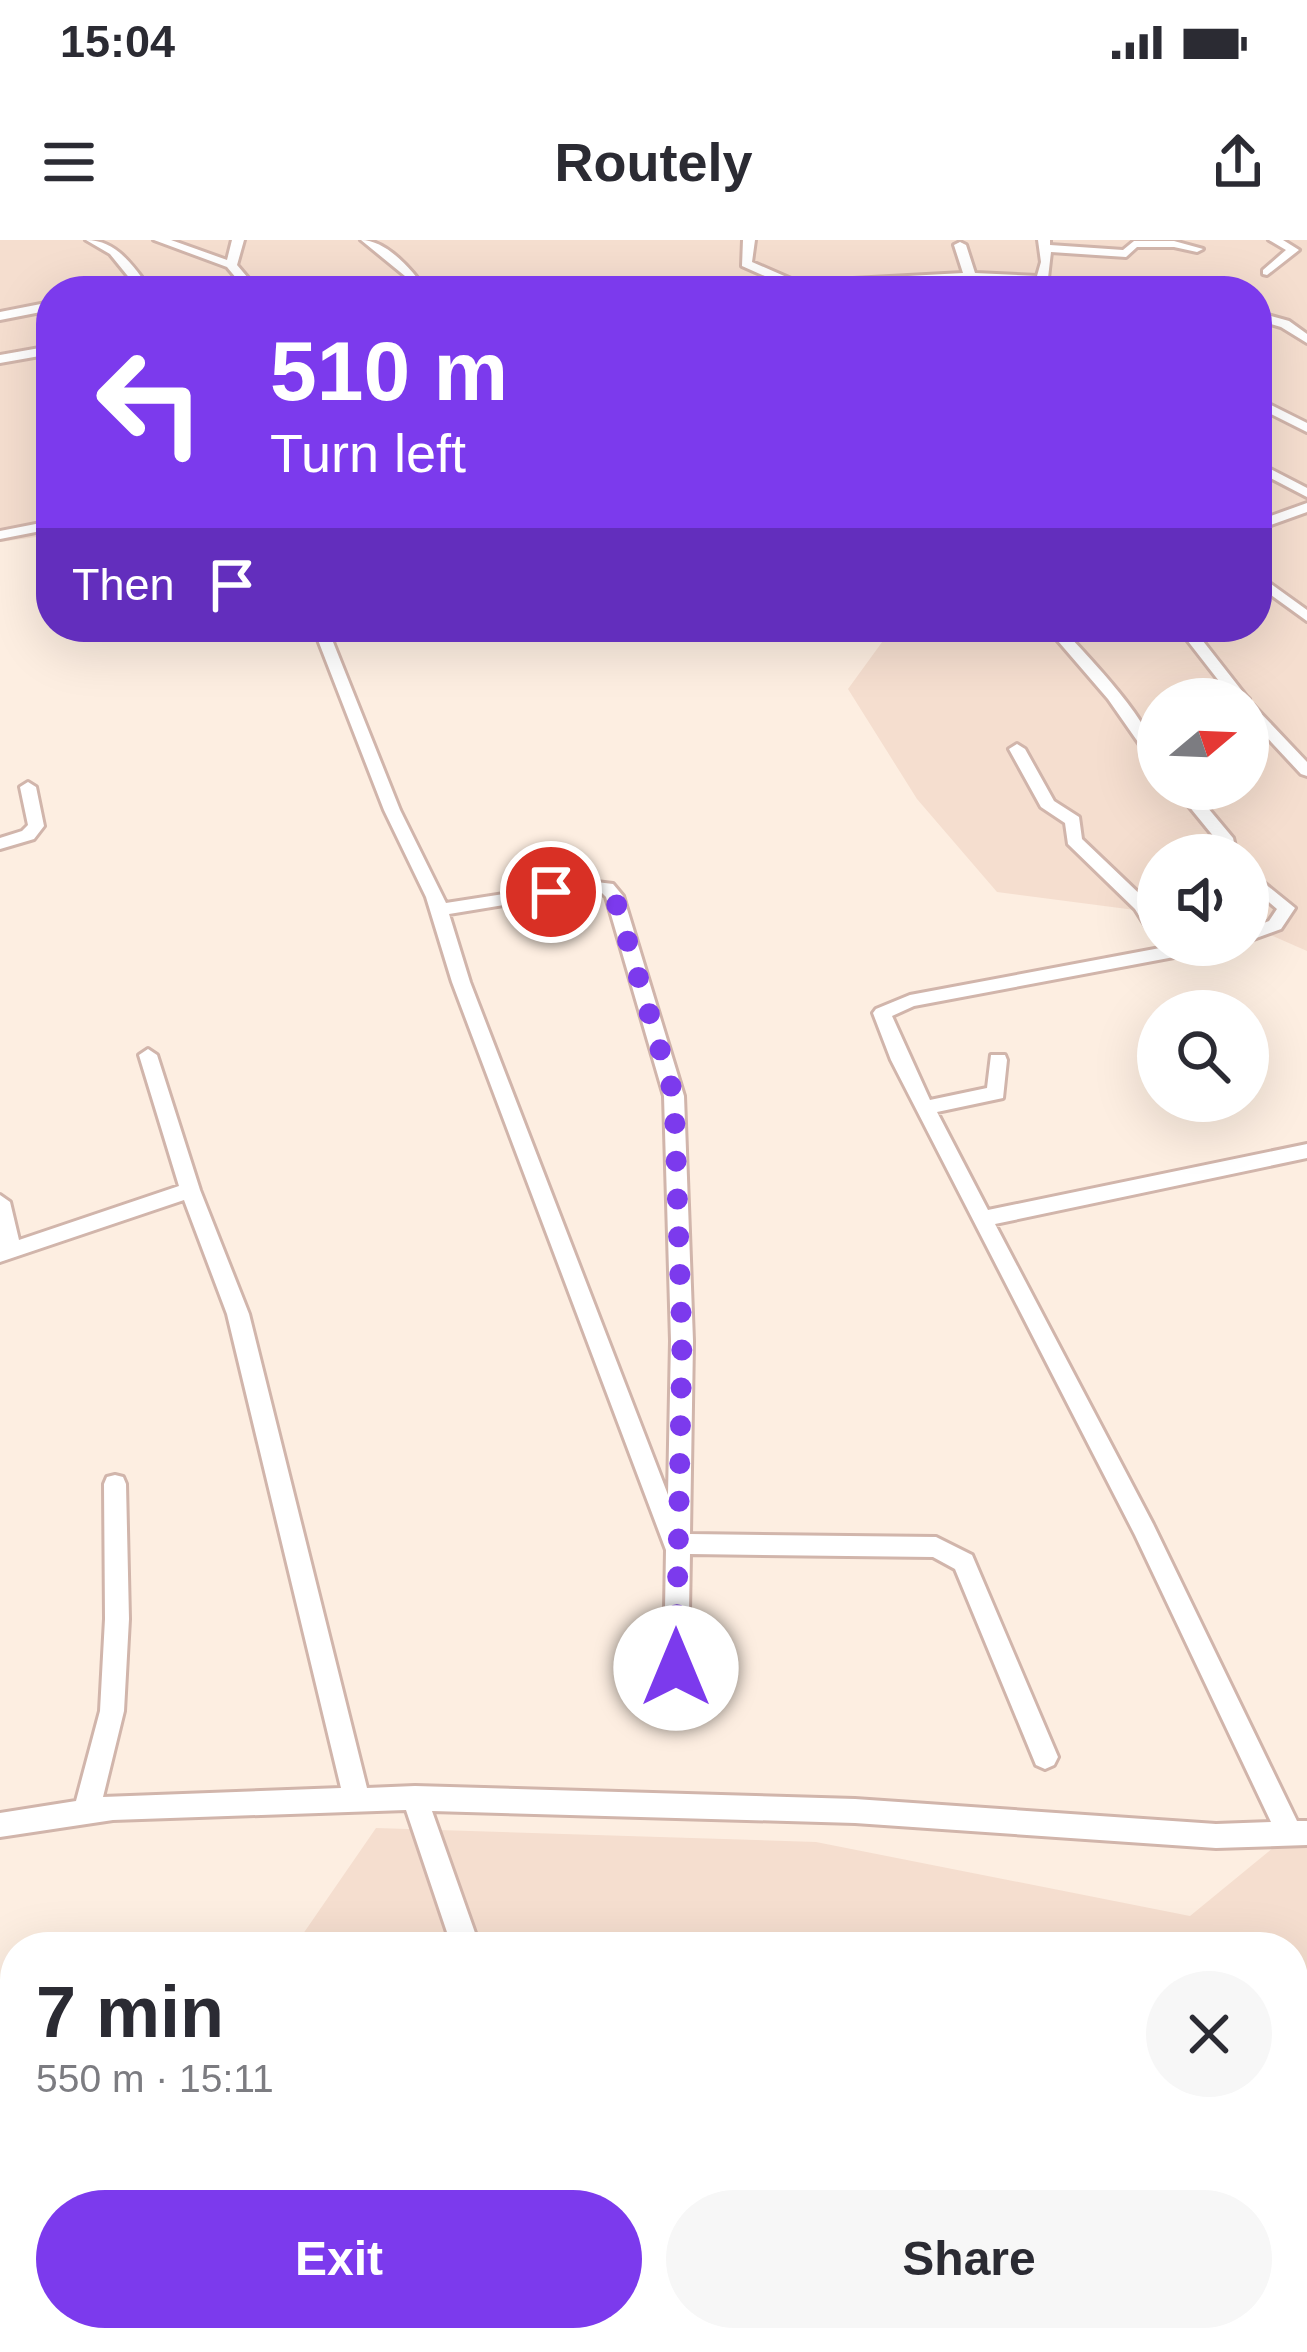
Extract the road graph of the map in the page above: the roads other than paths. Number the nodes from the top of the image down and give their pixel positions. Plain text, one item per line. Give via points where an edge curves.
1 (92, 240) edge
2 (160, 240) edge
3 (238, 240) edge
4 (367, 240) edge
5 (749, 240) edge
6 (1275, 240) edge
7 (1045, 244) edge
8 (960, 245) dead end
9 (1197, 249) dead end
10 (231, 265) junction
11 (1267, 272) dead end
12 (134, 276) edge
13 (241, 276) edge
14 (410, 276) edge
15 (775, 276) edge
16 (970, 276) edge
17 (1042, 276) edge
18 (36, 309) edge
19 (0, 316) edge
20 (1307, 316) edge
21 (1272, 320) edge
22 (1285, 324) junction
23 (1307, 339) edge
24 (36, 353) edge
25 (0, 359) edge
26 (1272, 410) edge
27 (1307, 428) edge
28 (1272, 474) edge
29 (1307, 493) edge
30 (1307, 507) edge
31 (1272, 520) edge
32 (36, 528) edge
33 (0, 535) edge
34 (1272, 590) edge
35 (1307, 617) edge
36 (326, 642) edge
37 (1066, 642) edge
38 (1196, 642) edge
39 (1224, 678) edge
40 (1137, 730) edge
41 (1269, 730) edge
42 (1017, 749) dead end
43 (1307, 771) edge
44 (28, 787) dead end
45 (1200, 810) edge
46 (1220, 834) edge
47 (0, 844) edge
48 (1269, 893) edge
49 (1137, 901) edge
50 (1306, 907) edge
51 (1286, 908) junction
52 (439, 910) junction
53 (1269, 928) edge
54 (1137, 949) edge
55 (148, 1055) dead end
56 (998, 1060) dead end
57 (927, 1107) junction
58 (1307, 1151) edge
59 (190, 1190) junction
60 (0, 1202) edge
61 (983, 1219) junction
62 (5, 1253) edge
63 (115, 1484) dead end
64 (675, 1544) junction
65 (676, 1668) dead end
66 (1046, 1757) dead end
67 (415, 1798) junction
68 (357, 1800) junction
69 (86, 1812) junction
70 (0, 1825) edge
71 (1299, 1834) edge
72 (461, 1932) edge

1 - 12 street
2 - 10 street
3 - 10 street
4 - 14 street
5 - 15 street via 746,264
6 - 11 street via 1293,250
7 - 9 street via 1120,254 1134,244
7 - 17 street
8 - 16 street
10 - 13 street
18 - 19 street
20 - 22 street
21 - 22 street
22 - 23 street
24 - 25 street
26 - 27 street
28 - 29 street
30 - 31 street
32 - 33 street
34 - 35 street
36 - 52 street
37 - 40 street
38 - 39 street
41 - 43 street
42 - 49 street via 1047,804 1073,821 1074,840
44 - 47 street via 36,826
45 - 46 street
48 - 51 street
50 - 51 street
51 - 53 street
52 - 64 street
52 - 64 street via 588,886 614,896 674,1096 682,1341
54 - 57 street via 891,1006 882,1013 884,1028
55 - 59 street
56 - 57 street via 996,1093
57 - 61 street
58 - 61 street
59 - 62 street
59 - 68 street via 238,1314
60 - 62 street
61 - 71 street
63 - 69 street via 112,1711
64 - 65 street
64 - 66 street via 951,1552 964,1562
67 - 68 street
67 - 71 street
67 - 72 street
68 - 69 street
69 - 70 street

